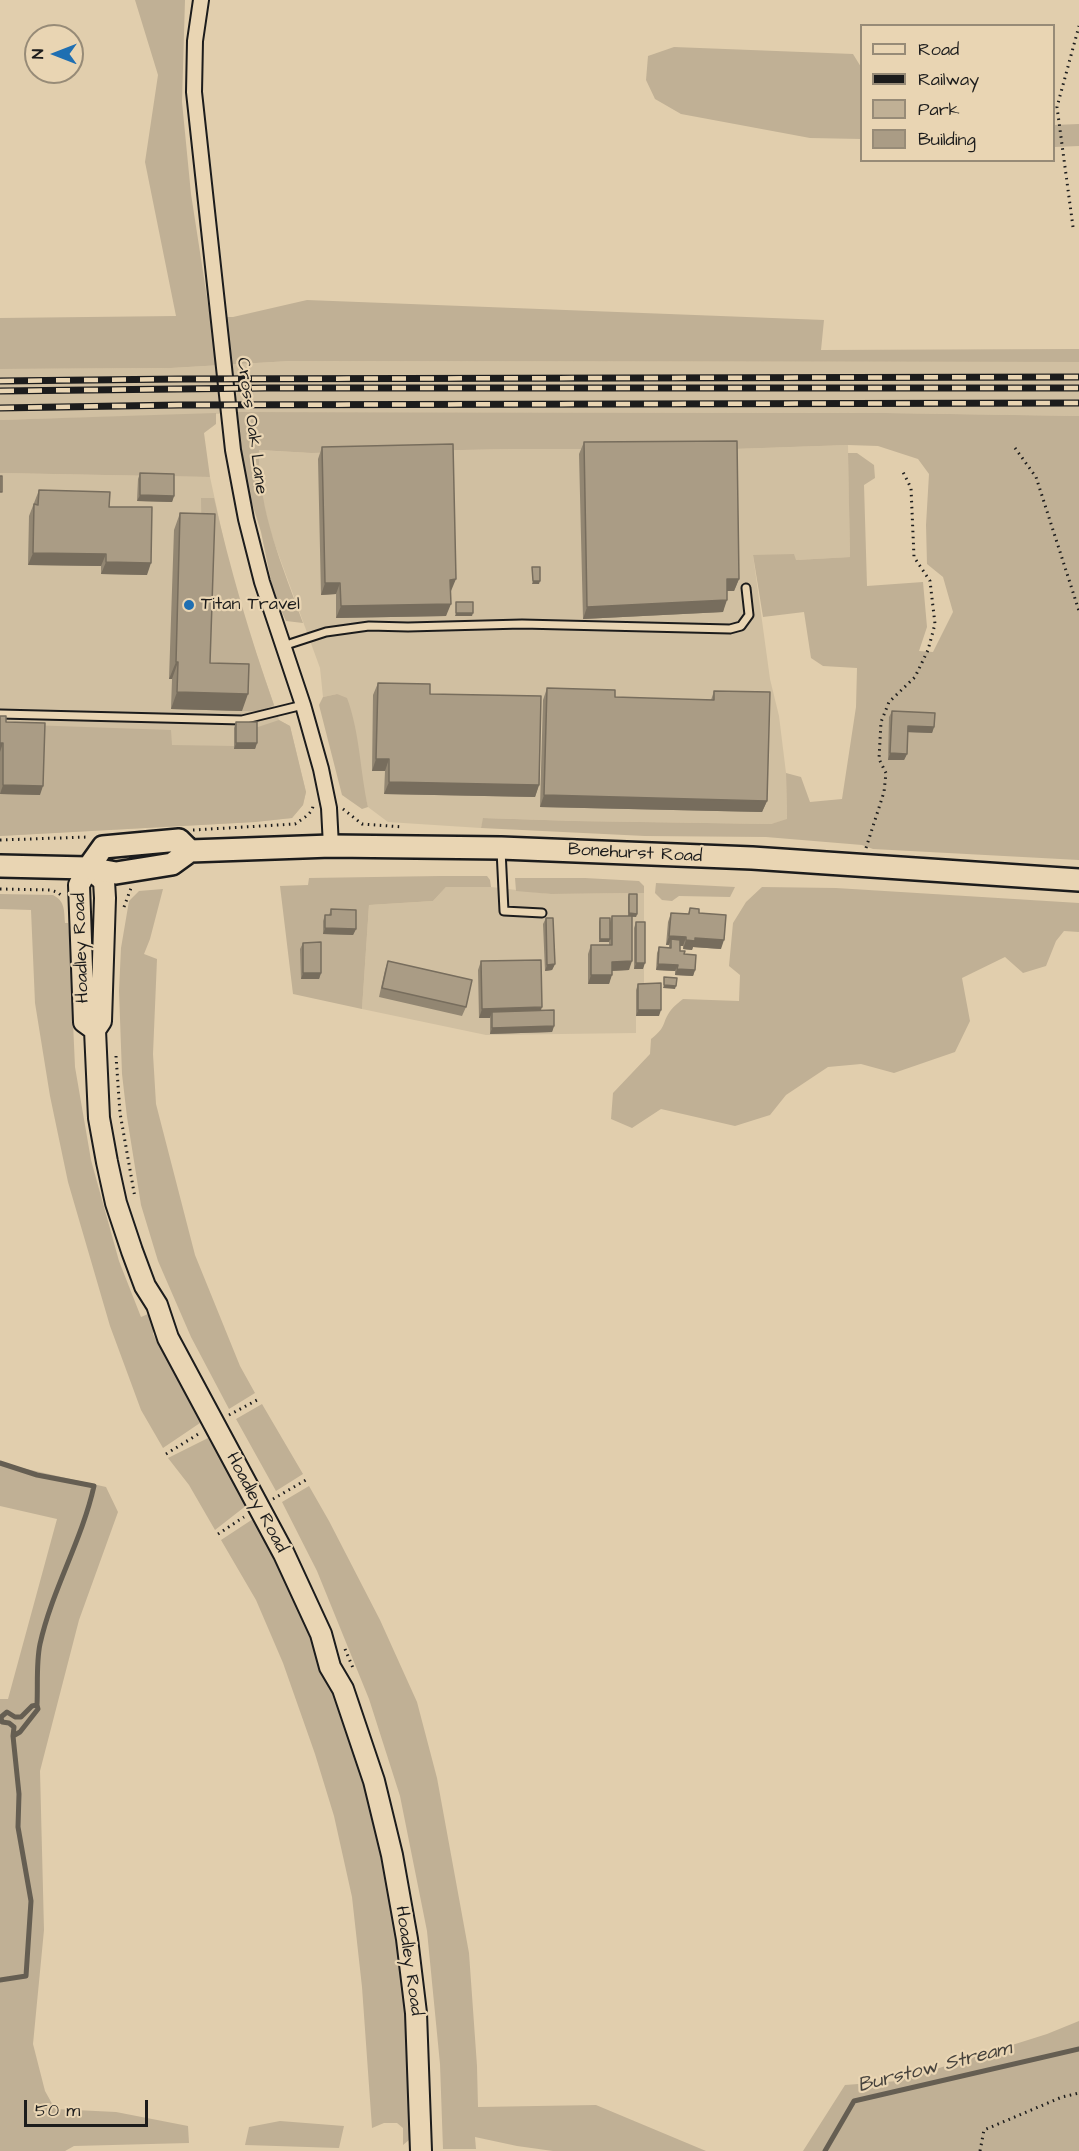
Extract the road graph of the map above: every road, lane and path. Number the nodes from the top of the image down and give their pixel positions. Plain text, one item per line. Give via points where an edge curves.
1 (201, 0) edge
2 (1079, 26) edge
3 (1073, 227) dead end
4 (1015, 448) dead end
5 (902, 470) dead end
6 (746, 588) dead end
7 (1079, 611) edge
8 (284, 646) junction
9 (303, 705) junction
10 (0, 714) edge
11 (313, 809) dead end
12 (295, 824) dead end
13 (331, 846) junction
14 (501, 848) junction
15 (864, 865) junction
16 (0, 866) edge
17 (88, 867) junction
18 (1079, 880) edge
19 (542, 913) dead end
20 (1079, 2093) edge
21 (421, 2151) edge
22 (980, 2151) edge

1 - 8 street, Cross Oak Lane via 194,92 233,450 262,582
2 - 3 path via 1057,107
4 - 7 path via 1036,477
5 - 15 path via 911,488 914,557 930,581 935,624 915,677 889,702 881,722 879,759 886,773 884,792 864,852
6 - 8 lane via 749,615 741,626 730,629 522,624 369,626 326,632
8 - 9 street, Cross Oak Lane
9 - 10 lane via 242,720
9 - 13 street, Cross Oak Lane via 329,808
11 - 12 path
13 - 14 main road, Bonehurst Road
13 - 17 main road, Bonehurst Road via 190,851 172,864 116,873
14 - 15 main road, Bonehurst Road
14 - 19 lane via 504,911
15 - 18 main road, Bonehurst Road
16 - 17 main road, Bonehurst Road
17 - 21 street, Hoadley Road via 80,885 84,1022 95,1030 99,1118 116,1203 168,1338 284,1554 321,1634 374,1781 392,1855 408,1950 416,2013
20 - 22 path via 984,2130

